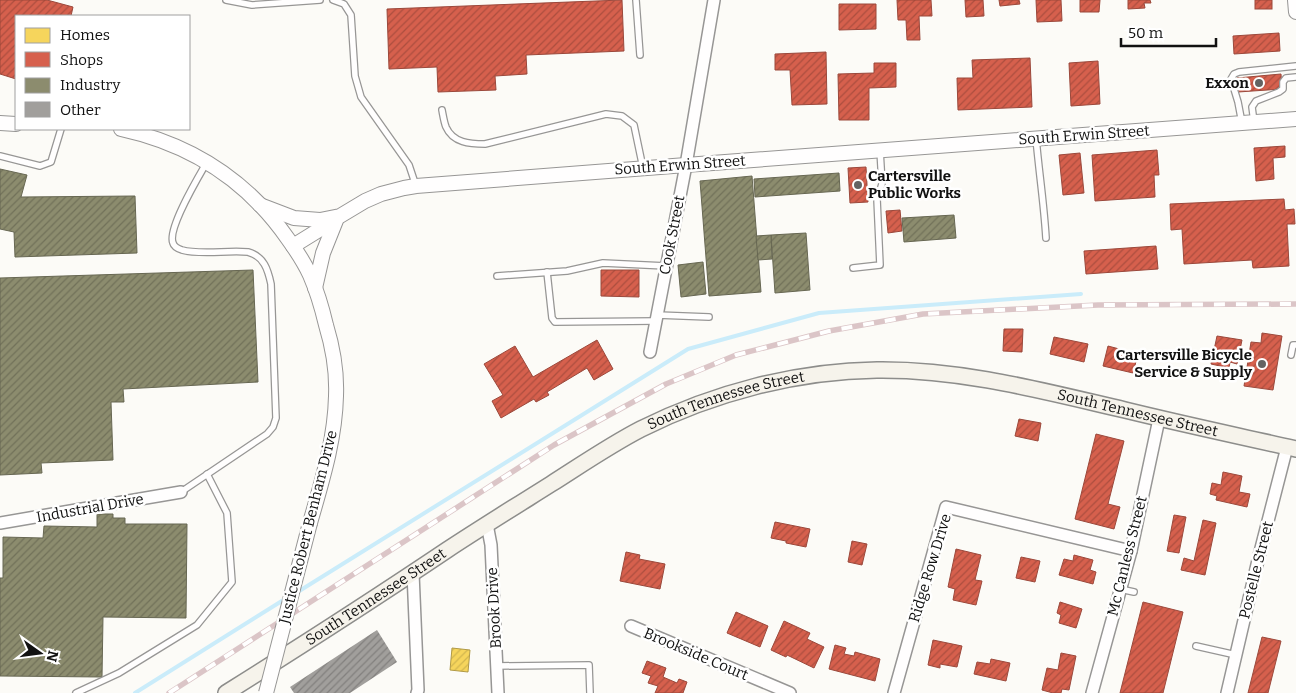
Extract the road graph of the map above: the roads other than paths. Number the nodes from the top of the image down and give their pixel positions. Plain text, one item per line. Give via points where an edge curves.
1 (226, 0) edge
2 (320, 0) edge
3 (333, 0) edge
4 (636, 0) edge
5 (714, 0) edge
6 (1295, 0) edge
7 (1296, 12) edge
8 (640, 55) dead end
9 (1296, 66) edge
10 (1296, 77) edge
11 (442, 110) dead end
12 (1296, 119) edge
13 (0, 123) edge
14 (1248, 123) junction
15 (15, 124) edge
16 (61, 130) edge
17 (125, 130) edge
18 (1036, 138) junction
19 (880, 150) junction
20 (0, 156) edge
21 (207, 162) junction
22 (686, 165) junction
23 (643, 168) junction
24 (416, 186) junction
25 (260, 205) junction
26 (338, 217) junction
27 (1046, 238) dead end
28 (293, 246) junction
29 (666, 266) junction
30 (853, 268) dead end
31 (547, 272) junction
32 (497, 276) dead end
33 (315, 288) junction
34 (709, 317) dead end
35 (656, 318) junction
36 (1296, 345) edge
37 (650, 352) dead end
38 (1291, 355) dead end
39 (1160, 419) junction
40 (1292, 448) edge
41 (207, 474) junction
42 (181, 492) joint
43 (0, 523) edge
44 (487, 524) junction
45 (1130, 551) junction
46 (413, 573) junction
47 (1120, 589) junction
48 (1134, 592) dead end
49 (631, 626) dead end
50 (1196, 646) dead end
51 (1236, 655) junction
52 (496, 666) junction
53 (76, 693) edge
54 (226, 693) edge
55 (266, 693) edge
56 (417, 693) edge
57 (498, 693) edge
58 (590, 693) edge
59 (790, 693) edge
60 (896, 693) edge
61 (1092, 693) edge
62 (1227, 693) edge

1 - 2 lane via 252,6
3 - 24 lane via 344,4 351,15 355,76 361,98 409,165
4 - 8 lane
5 - 22 street, Cook Street
6 - 7 street
9 - 14 lane via 1234,74 1231,79
10 - 14 lane via 1286,78 1279,92 1256,100
11 - 23 lane via 446,127 454,138 469,144 485,144 606,114 622,116 634,125
12 - 14 street, South Erwin Street
13 - 15 street
14 - 18 street, South Erwin Street
16 - 20 lane via 51,162 40,166
17 - 21 street via 172,144
18 - 19 street, South Erwin Street
18 - 27 lane
19 - 22 street, South Erwin Street
19 - 30 lane via 882,184 877,200 880,265
21 - 25 street via 248,192
21 - 41 lane via 176,221 172,242 181,250 193,252 248,252 260,258 265,265 272,284 276,418 274,427 267,434
22 - 23 street, South Erwin Street
22 - 29 street, Cook Street
23 - 24 street, South Erwin Street
24 - 26 street, South Erwin Street via 382,194
25 - 26 street via 294,218 320,220
25 - 28 street
26 - 28 street, South Erwin Street
26 - 33 street via 323,253
28 - 33 street, Justice Robert Benham Drive
29 - 31 lane via 604,263
29 - 35 street, Cook Street
31 - 32 lane
31 - 35 lane via 555,322
33 - 55 street, Justice Robert Benham Drive, bridge via 336,372 333,434
34 - 35 lane
35 - 37 street, Cook Street
36 - 38 lane via 1293,345
39 - 40 main road, South Tennessee Street
39 - 44 main road, South Tennessee Street via 1003,382 944,373 876,370 804,377 719,397 656,422 596,455
39 - 45 street, Mc Canless Street
40 - 51 street, Postelle Street via 1259,556
41 - 42 lane
41 - 53 lane via 226,514 232,582 197,625 119,673
42 - 43 street, Industrial Drive
44 - 46 main road, South Tennessee Street
44 - 52 street, Brook Drive via 491,545
45 - 47 street, Mc Canless Street
45 - 60 street, Ridge Row Drive via 946,507
46 - 54 main road, South Tennessee Street
46 - 56 street
47 - 48 lane
47 - 61 street, Mc Canless Street
49 - 59 street, Brookside Court
50 - 51 lane
51 - 62 street, Postelle Street
52 - 57 street, Brook Drive
52 - 58 lane via 589,665

